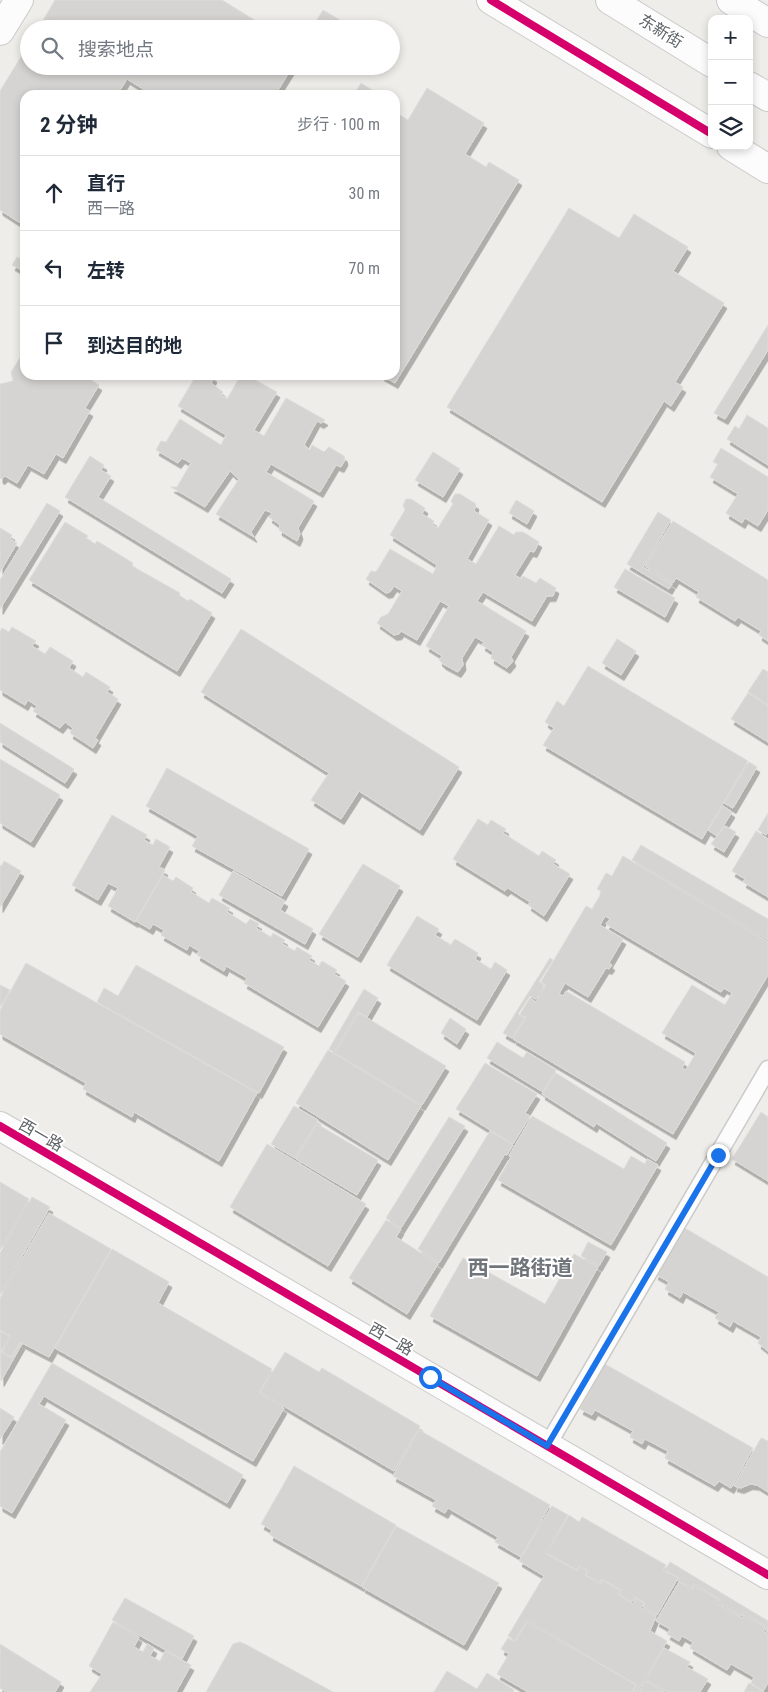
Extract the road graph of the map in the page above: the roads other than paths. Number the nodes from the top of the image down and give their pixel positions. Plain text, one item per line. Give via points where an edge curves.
1 (19, 0) edge
2 (491, 0) edge
3 (610, 0) edge
4 (731, 0) edge
5 (768, 23) edge
6 (0, 31) edge
7 (708, 61) edge
8 (753, 89) edge
9 (768, 98) edge
10 (708, 132) edge
11 (738, 150) edge
12 (768, 168) edge
13 (768, 1069) edge
14 (0, 1126) edge
15 (547, 1446) junction
16 (768, 1575) edge

1 - 6 street
2 - 10 street
3 - 7 street, 东新街
4 - 5 street
8 - 9 street
11 - 12 street
13 - 15 lane
14 - 15 street, 西一路
15 - 16 street, 西一路

